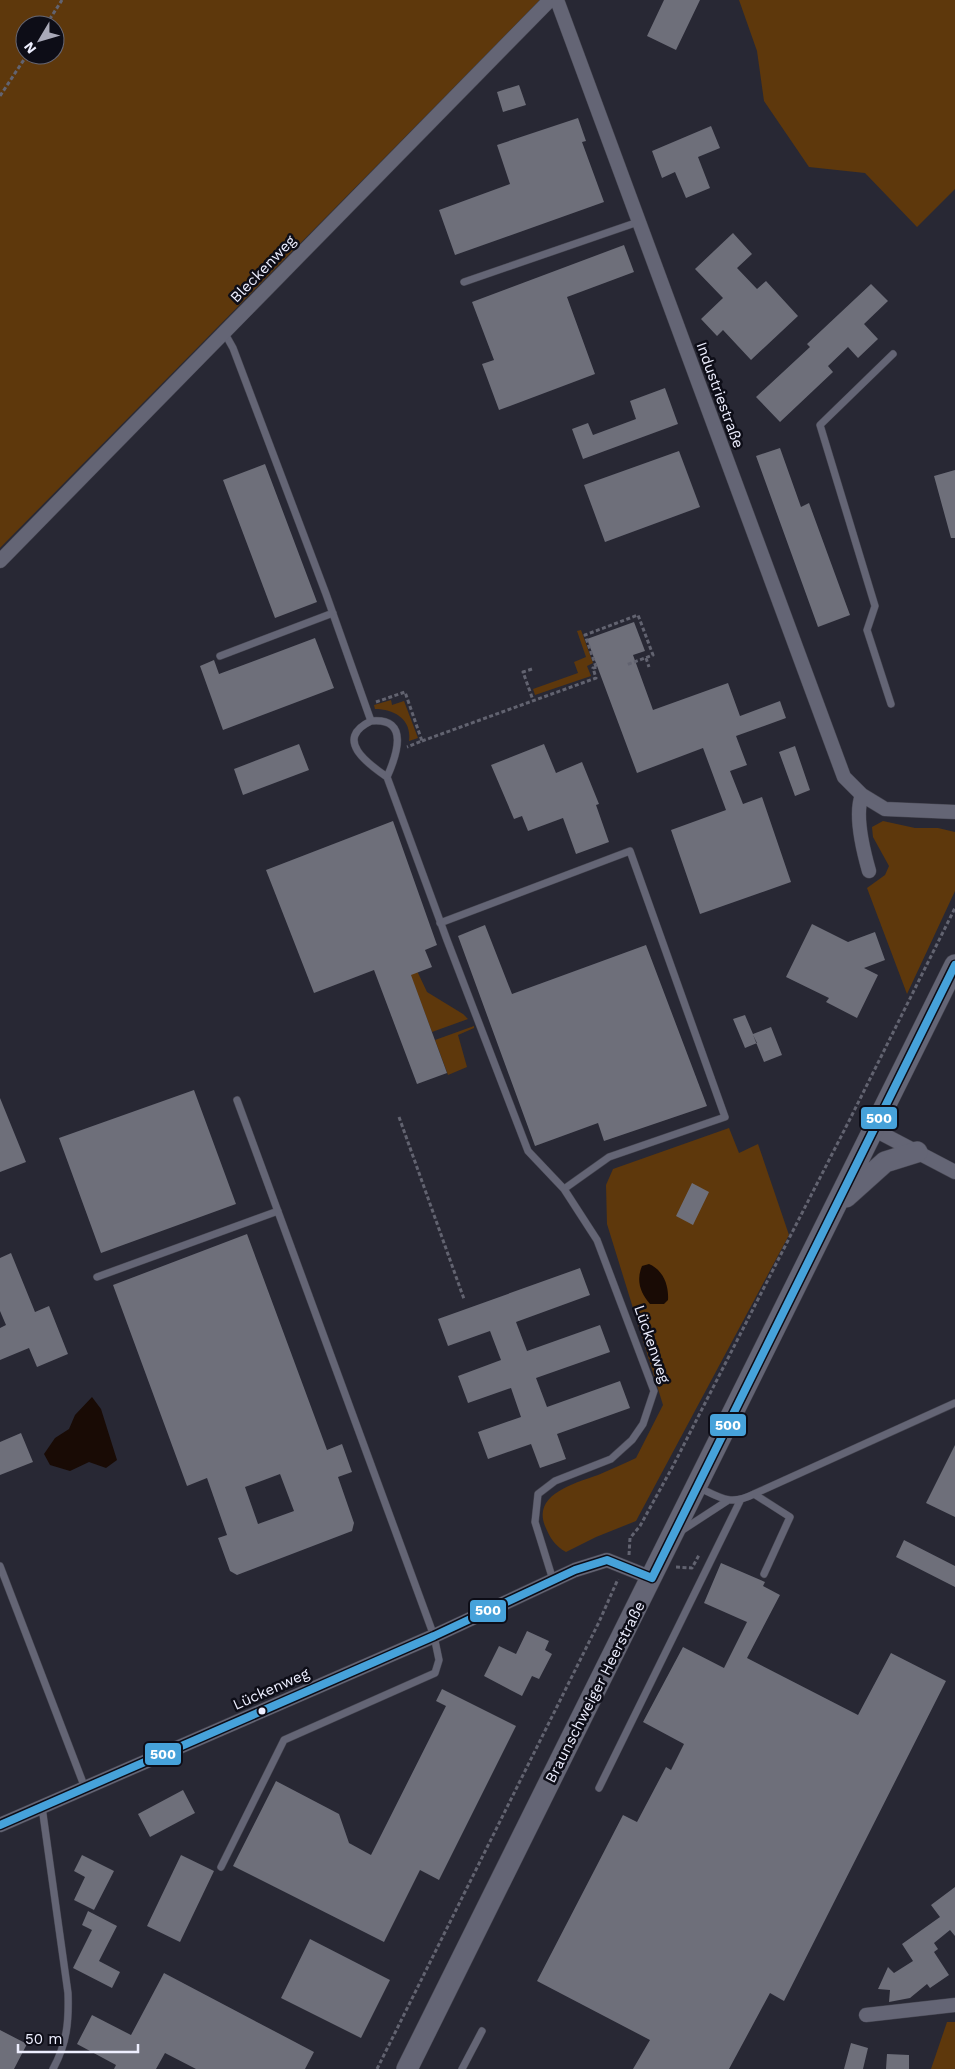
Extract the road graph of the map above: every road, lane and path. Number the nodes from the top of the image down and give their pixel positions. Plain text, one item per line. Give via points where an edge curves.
1 (62, 0) edge
2 (550, 0) edge
3 (557, 0) edge
4 (52, 15) edge
5 (20, 65) edge
6 (0, 96) edge
7 (638, 222) junction
8 (464, 282) dead end
9 (224, 332) junction
10 (893, 354) dead end
11 (0, 561) edge
12 (333, 613) junction
13 (220, 656) dead end
14 (646, 658) junction
15 (626, 666) dead end
16 (649, 667) dead end
17 (532, 669) dead end
18 (534, 700) junction
19 (892, 704) dead end
20 (365, 706) junction
21 (371, 721) junction
22 (422, 741) junction
23 (397, 751) junction
24 (387, 777) junction
25 (862, 795) junction
26 (955, 812) edge
27 (868, 871) dead end
28 (955, 908) edge
29 (440, 923) junction
30 (955, 965) edge
31 (237, 1100) dead end
32 (399, 1117) dead end
33 (873, 1130) junction
34 (917, 1152) junction
35 (955, 1172) edge
36 (564, 1189) junction
37 (834, 1207) junction
38 (278, 1211) junction
39 (97, 1277) dead end
40 (464, 1299) dead end
41 (955, 1403) edge
42 (697, 1487) junction
43 (754, 1494) junction
44 (727, 1501) junction
45 (740, 1501) junction
46 (672, 1537) junction
47 (0, 1566) edge
48 (624, 1566) junction
49 (764, 1574) dead end
50 (652, 1578) junction
51 (553, 1580) junction
52 (434, 1636) junction
53 (85, 1788) junction
54 (599, 1788) dead end
55 (42, 1806) junction
56 (0, 1825) edge
57 (221, 1867) dead end
58 (955, 2005) edge
59 (866, 2015) dead end
60 (482, 2031) dead end
61 (53, 2069) edge
62 (377, 2069) edge
63 (406, 2069) edge
64 (462, 2069) edge

1 - 4 path
2 - 9 street, Bleckenweg
3 - 7 street, Industriestraße
5 - 6 path
7 - 8 lane
7 - 25 street, Industriestraße via 844,777
9 - 11 street, Bleckenweg
9 - 12 lane
10 - 19 lane via 820,425 875,606 867,630
12 - 13 lane
12 - 20 lane
14 - 15 path
14 - 16 path
14 - 18 path via 653,656 638,615 585,635 597,667 593,668 596,678
17 - 18 path via 523,672
18 - 22 path
20 - 21 lane
20 - 22 path via 405,692
21 - 23 lane via 384,722 395,731
21 - 24 lane via 358,730 356,752
22 - 23 path
23 - 24 lane
24 - 29 lane, Lückenweg
25 - 26 street, Industriestraße via 885,809
25 - 27 street via 859,804 862,845
28 - 48 path via 673,1466 630,1538 629,1555
29 - 36 lane, Lückenweg via 528,1151
29 - 36 lane via 630,851 725,1117 609,1157
30 - 33 main road, Braunschweiger Heerstraße
31 - 38 lane
32 - 40 path
33 - 34 street
33 - 37 main road, Braunschweiger Heerstraße
34 - 35 street
34 - 37 main road via 884,1162
36 - 51 lane, Lückenweg via 597,1240 654,1391 643,1424 612,1460 555,1481 538,1494 535,1522
37 - 42 main road, Braunschweiger Heerstraße
38 - 39 lane
38 - 52 lane
41 - 43 lane
42 - 44 lane
42 - 46 main road, Braunschweiger Heerstraße
43 - 45 lane
43 - 49 lane via 790,1518
44 - 45 lane
44 - 46 lane
45 - 54 lane
46 - 50 main road, Braunschweiger Heerstraße
47 - 53 lane
48 - 50 street, Lückenweg
48 - 51 street, Lückenweg via 607,1560
48 - 62 path via 600,1622
50 - 63 main road, Braunschweiger Heerstraße
51 - 52 street, Lückenweg
52 - 53 street, Lückenweg
52 - 57 lane via 439,1660 434,1673 284,1740
53 - 55 street, Lückenweg
55 - 56 street, Lückenweg
55 - 61 lane via 68,1993 69,2022 64,2046
58 - 59 street
60 - 64 lane

